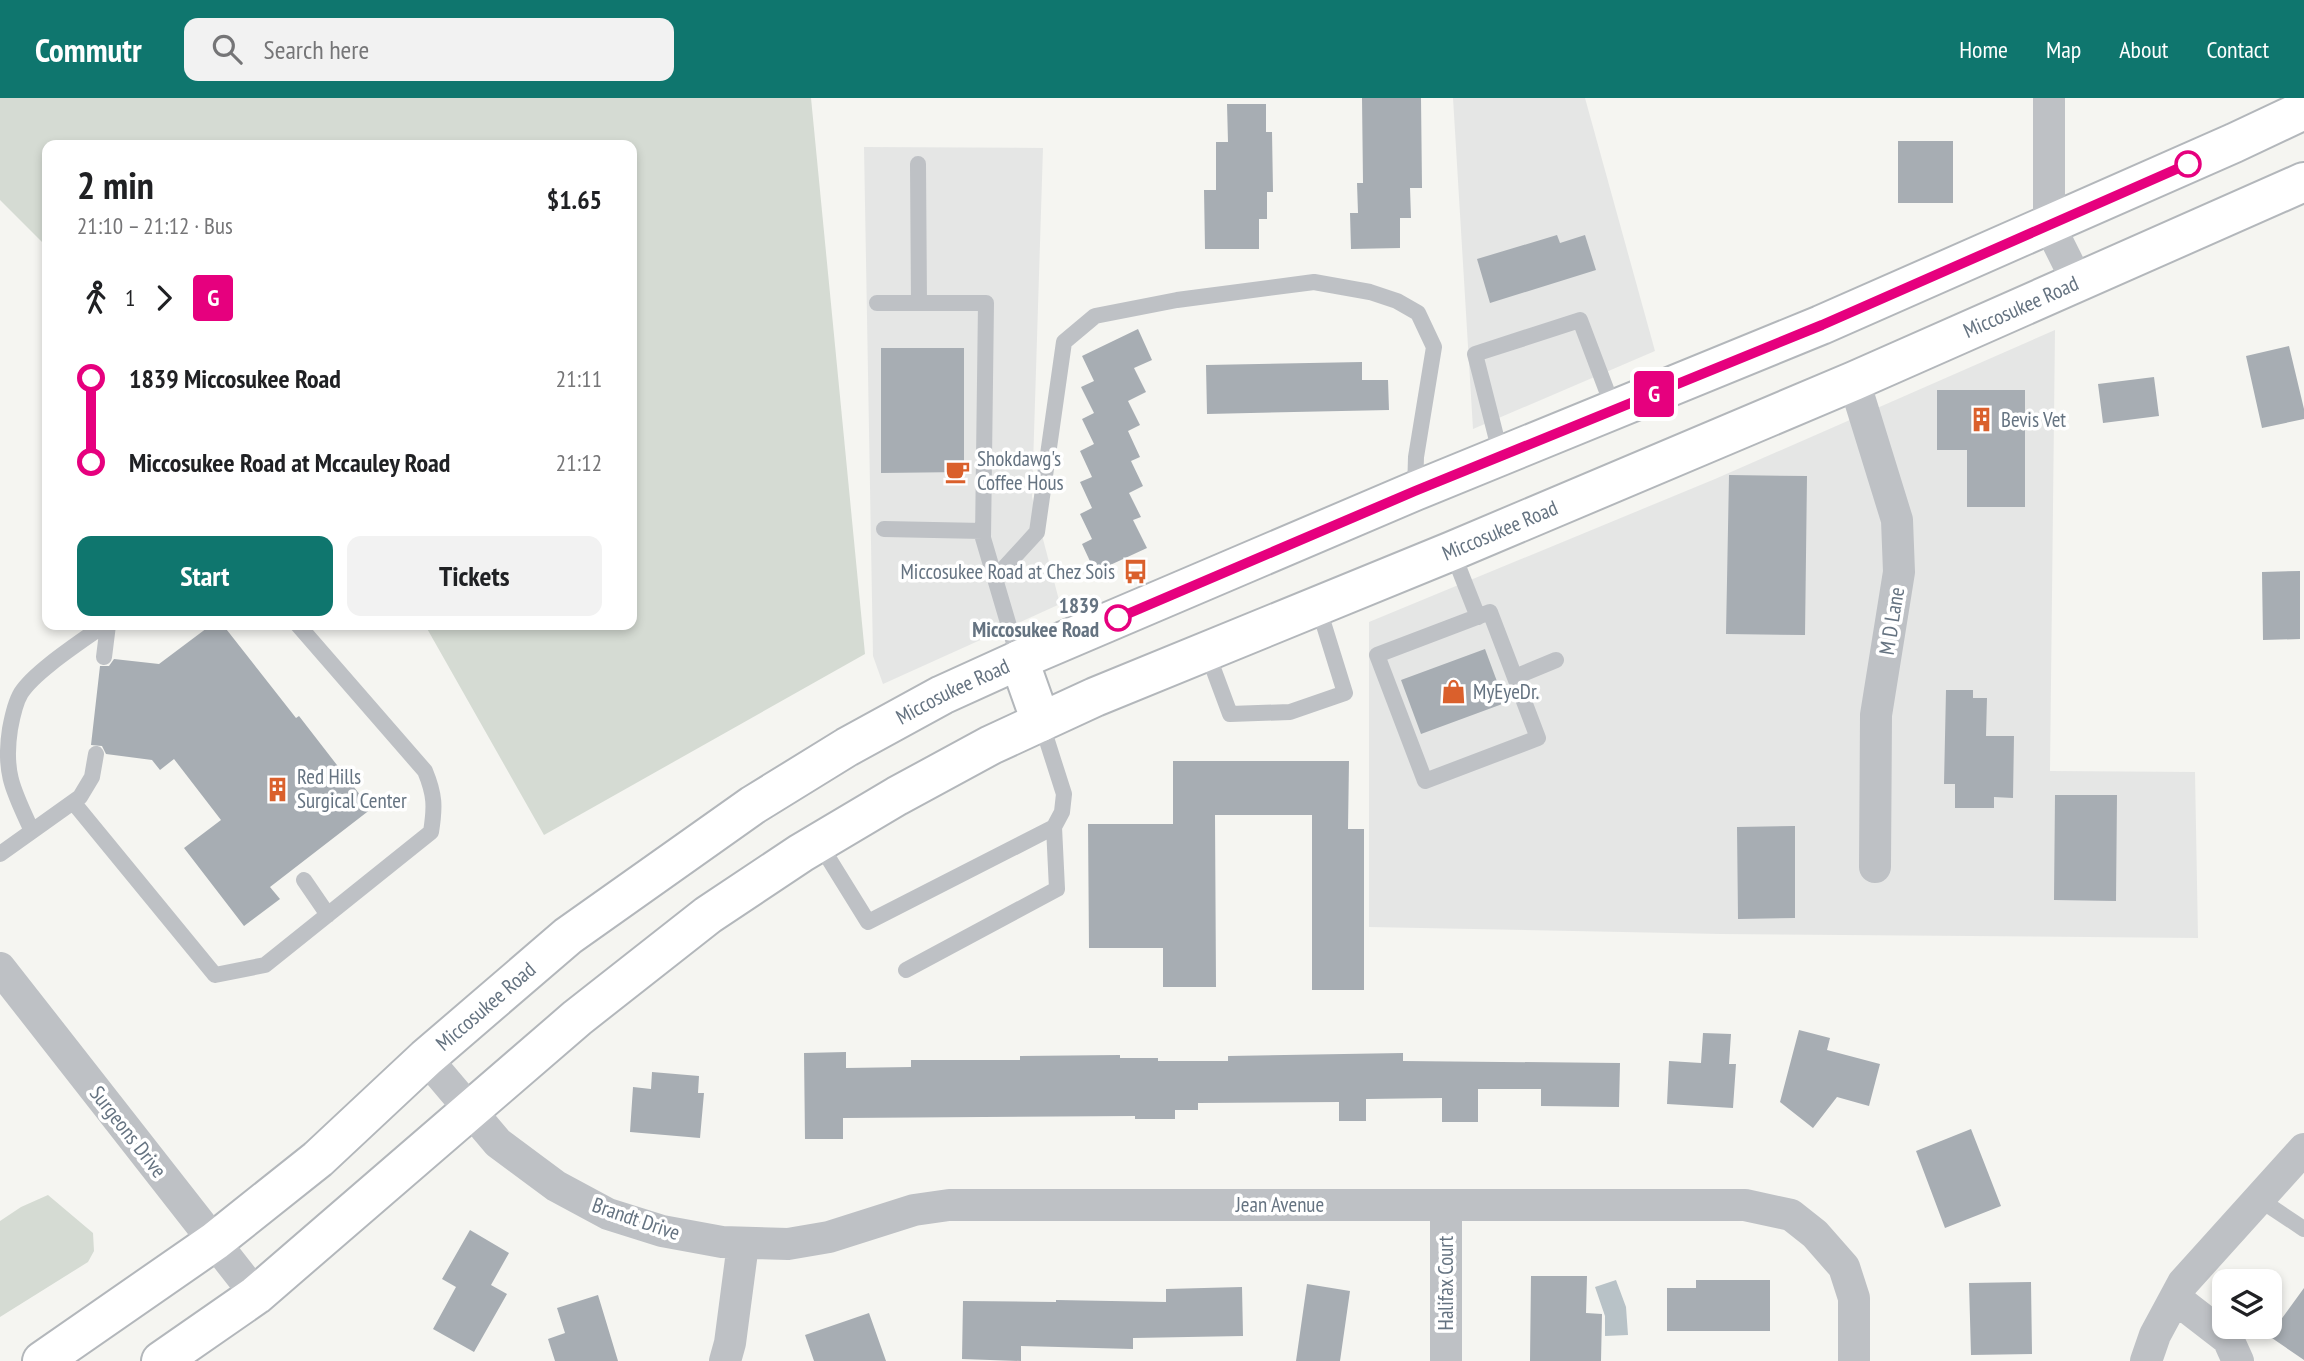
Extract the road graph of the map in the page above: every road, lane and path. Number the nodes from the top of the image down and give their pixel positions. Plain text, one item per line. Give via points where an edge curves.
1 (2049, 98) edge
2 (2304, 110) edge
3 (918, 164) dead end
4 (2304, 182) edge
5 (2049, 225) junction
6 (2078, 283) junction
7 (877, 303) dead end
8 (919, 303) junction
9 (1854, 381) junction
10 (1614, 410) junction
11 (1501, 456) junction
12 (1415, 491) junction
13 (884, 529) dead end
14 (983, 531) junction
15 (1452, 551) junction
16 (995, 578) junction
17 (1318, 606) junction
18 (1478, 617) junction
19 (99, 630) edge
20 (106, 630) edge
21 (302, 630) edge
22 (1207, 652) junction
23 (104, 657) dead end
24 (1019, 660) junction
25 (1556, 660) dead end
26 (1515, 677) junction
27 (1041, 722) junction
28 (96, 754) dead end
29 (74, 802) junction
30 (1054, 827) junction
31 (32, 831) junction
32 (819, 843) junction
33 (0, 854) edge
34 (1875, 867) dead end
35 (304, 880) dead end
36 (328, 915) junction
37 (0, 968) edge
38 (906, 970) dead end
39 (426, 1058) junction
40 (471, 1110) junction
41 (2304, 1149) edge
42 (2259, 1199) junction
43 (1446, 1206) junction
44 (2304, 1229) edge
45 (215, 1241) junction
46 (743, 1244) junction
47 (256, 1295) junction
48 (2175, 1297) junction
49 (43, 1361) edge
50 (161, 1361) edge
51 (725, 1361) edge
52 (1446, 1361) edge
53 (1854, 1361) edge
54 (2146, 1361) edge
55 (2238, 1361) edge

1 - 5 street
2 - 5 street, Miccosukee Road
3 - 8 lane
4 - 6 street, Miccosukee Road
5 - 6 street
5 - 10 street, Miccosukee Road
6 - 9 street, Miccosukee Road
7 - 8 lane
8 - 14 lane via 986,303
9 - 15 street, Miccosukee Road
9 - 34 street, M D Lane via 1897,520 1899,572 1876,715
10 - 11 street, Miccosukee Road
10 - 11 lane via 1580,320 1475,354
11 - 12 street, Miccosukee Road
12 - 16 lane via 1434,347 1418,313 1396,301 1314,282 1094,316 1063,342 1037,532
12 - 24 street, Miccosukee Road
13 - 14 lane
14 - 16 lane
15 - 17 street, Miccosukee Road
15 - 18 lane
16 - 24 lane
17 - 22 street, Miccosukee Road
17 - 22 lane via 1345,693 1290,712 1230,714
18 - 26 lane via 1490,612
18 - 26 lane via 1377,655 1425,781 1538,738
19 - 31 lane via 38,675 21,694 9,733 7,767
20 - 23 lane
21 - 36 lane via 425,771 433,789 431,832
22 - 27 street, Miccosukee Road
24 - 27 street
24 - 39 street, Miccosukee Road via 942,695 753,805 568,936
25 - 26 lane
27 - 30 lane via 1063,794 1062,812
27 - 32 street, Miccosukee Road via 990,745
28 - 29 lane via 92,777
29 - 31 lane
29 - 36 lane via 215,975 265,965
30 - 32 lane via 868,922
30 - 38 lane via 1057,889
31 - 33 lane
32 - 40 street, Miccosukee Road via 708,915 577,1018
35 - 36 lane
37 - 45 street, Surgeons Drive
39 - 40 street, Brandt Drive
39 - 45 street, Miccosukee Road via 317,1159
40 - 46 street, Brandt Drive via 498,1143 556,1186 608,1214 662,1231
40 - 47 street, Miccosukee Road
41 - 42 street
42 - 44 lane
42 - 48 street
43 - 46 street, Jean Avenue via 948,1205 914,1210 829,1237 788,1244
43 - 52 street, Halifax Court
43 - 53 street, Jean Avenue via 1745,1205 1791,1215 1844,1267 1854,1298
45 - 47 street, Surgeons Drive
45 - 49 street, Miccosukee Road
46 - 51 street
47 - 50 street, Miccosukee Road
48 - 54 street
48 - 55 street via 2228,1339

